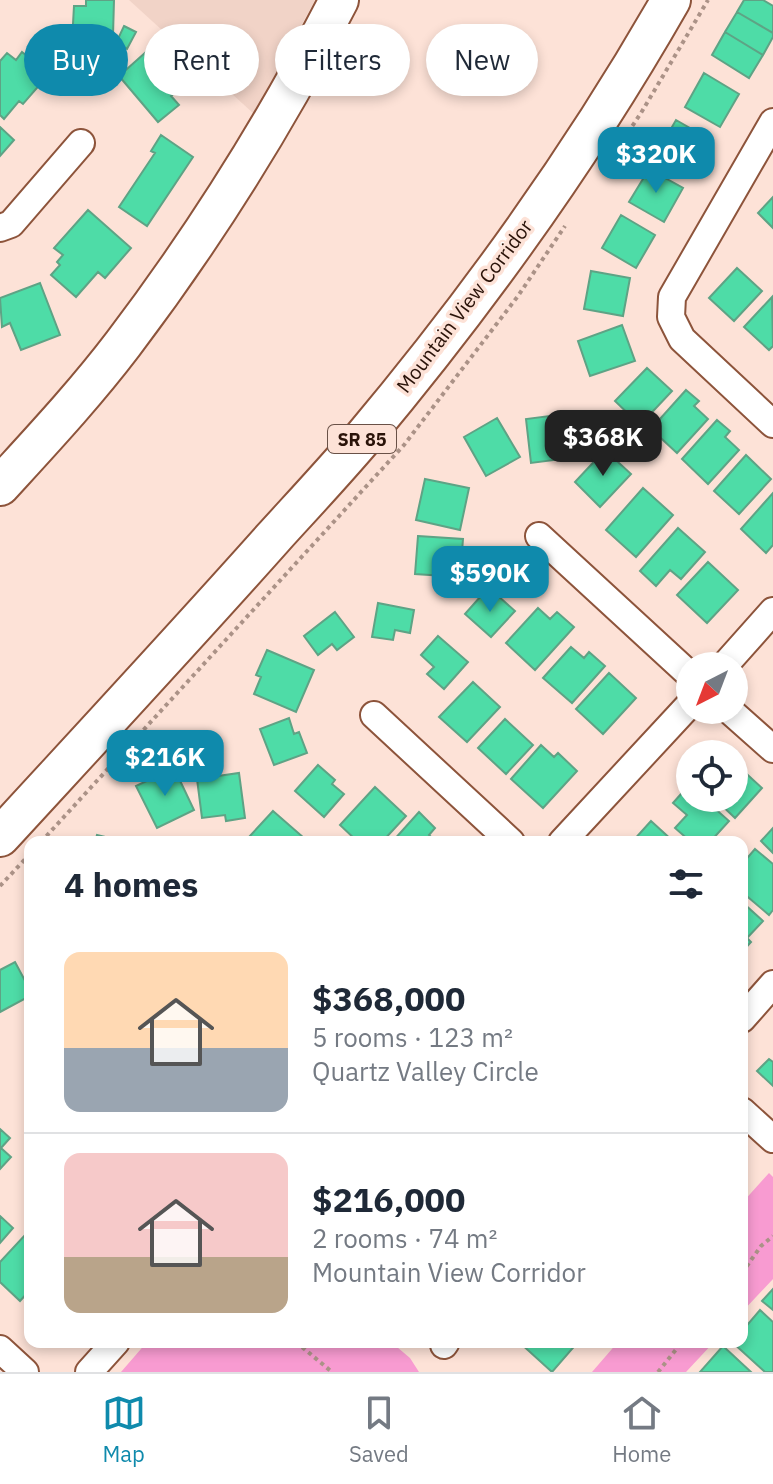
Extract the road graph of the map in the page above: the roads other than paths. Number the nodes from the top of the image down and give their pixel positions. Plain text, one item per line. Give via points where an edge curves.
1 (339, 0) edge
2 (671, 0) edge
3 (773, 122) edge
4 (81, 143) dead end
5 (5, 226) edge
6 (773, 424) edge
7 (0, 486) edge
8 (539, 536) dead end
9 (773, 611) edge
10 (736, 652) edge
11 (676, 662) edge
12 (374, 715) dead end
13 (676, 719) edge
14 (745, 724) edge
15 (773, 749) edge
16 (505, 836) edge
17 (568, 836) edge
18 (0, 837) edge
19 (773, 984) edge
20 (748, 1012) edge
21 (748, 1116) edge
22 (773, 1139) edge
23 (111, 1348) edge
24 (0, 1349) edge
25 (25, 1372) edge
26 (89, 1372) edge

1 - 7 highway via 264,137 199,240 122,345
2 - 18 highway, Mountain View Corridor / SR 85 via 560,179 429,356 361,440
3 - 6 street via 672,297 671,317 682,339
4 - 5 street
8 - 11 street
9 - 10 street
12 - 16 street
13 - 17 street
14 - 15 street
19 - 20 street
21 - 22 street
23 - 26 street
24 - 25 street

